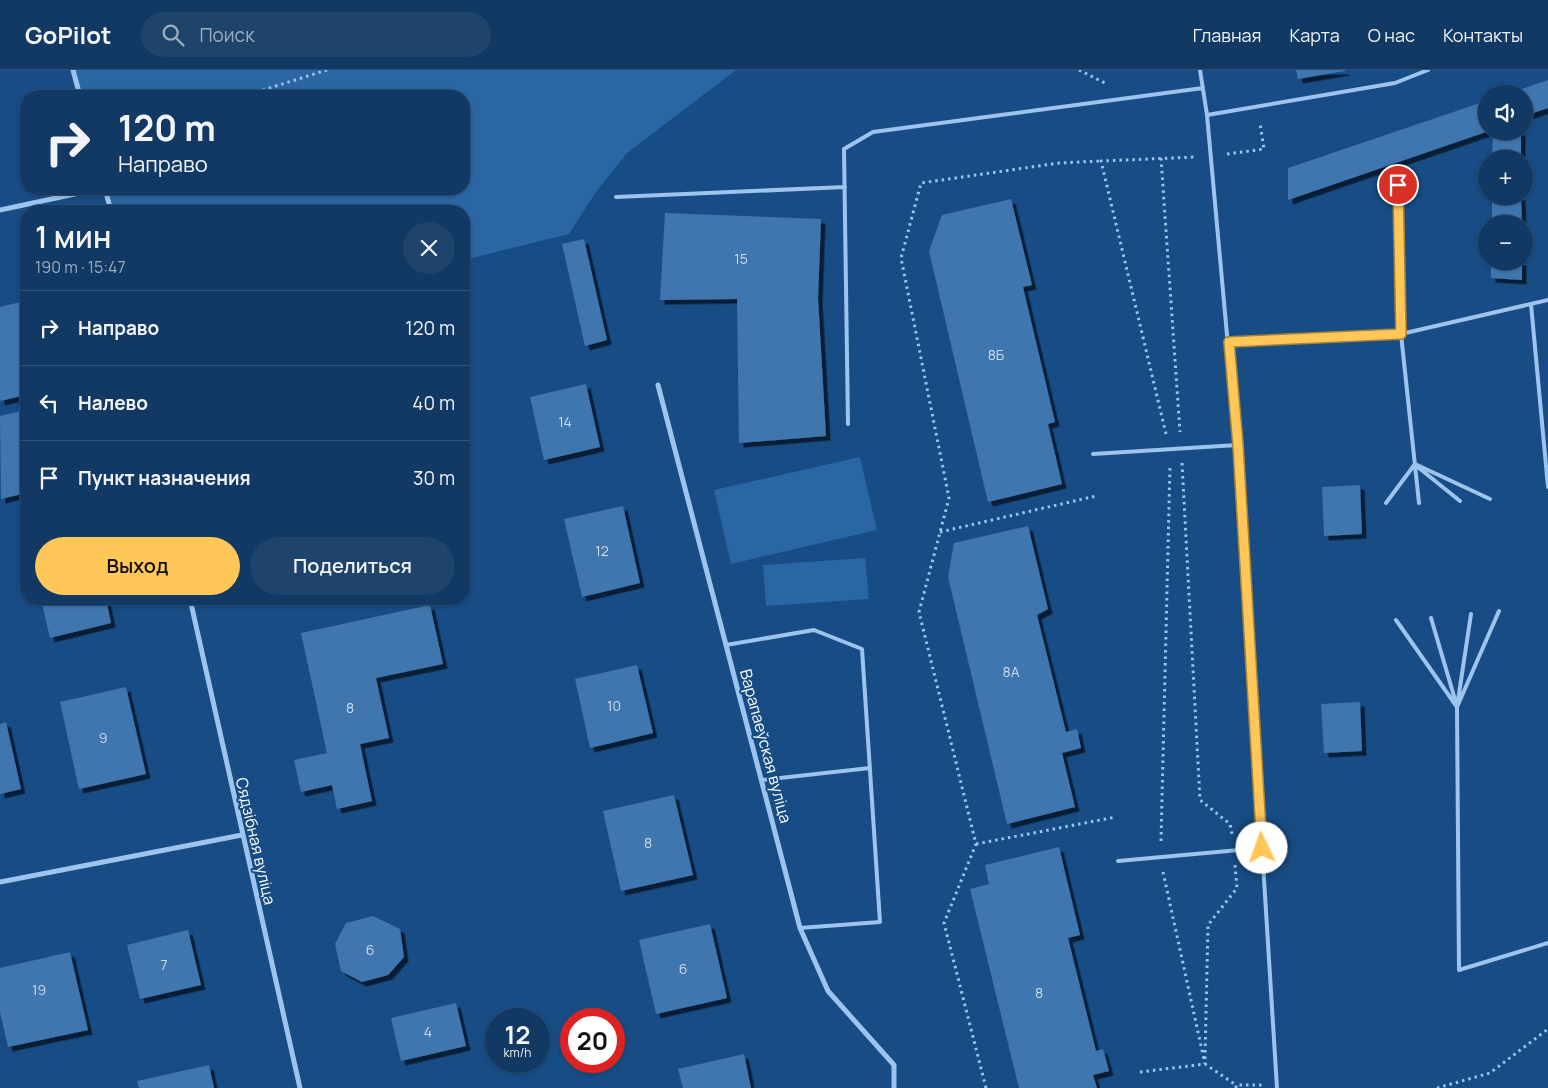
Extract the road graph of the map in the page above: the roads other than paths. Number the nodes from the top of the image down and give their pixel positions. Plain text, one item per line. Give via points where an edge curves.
1 (74, 70) edge
2 (1200, 70) edge
3 (1428, 70) edge
4 (1203, 88) junction
5 (79, 90) edge
6 (1207, 115) junction
7 (1398, 185) dead end
8 (845, 187) junction
9 (70, 195) edge
10 (616, 197) dead end
11 (23, 205) edge
12 (20, 206) edge
13 (0, 210) edge
14 (1548, 300) edge
15 (1531, 304) junction
16 (1401, 334) junction
17 (1229, 342) junction
18 (658, 385) dead end
19 (848, 424) dead end
20 (1238, 445) junction
21 (1093, 454) dead end
22 (1415, 464) junction
23 (1548, 487) edge
24 (1490, 499) dead end
25 (1460, 501) dead end
26 (1386, 503) dead end
27 (1419, 503) dead end
28 (191, 605) edge
29 (1499, 611) dead end
30 (1471, 614) dead end
31 (1432, 618) dead end
32 (1396, 620) dead end
33 (726, 645) junction
34 (1457, 707) junction
35 (870, 768) junction
36 (762, 780) junction
37 (242, 835) junction
38 (1262, 848) junction
39 (1118, 861) dead end
40 (0, 882) edge
41 (800, 928) junction
42 (1548, 943) edge
43 (1277, 1087) edge
44 (300, 1088) edge
45 (894, 1088) edge

1 - 5 street
2 - 4 lane
3 - 6 lane via 1396,83
4 - 6 lane
4 - 8 lane via 873,132 844,149
6 - 17 lane
7 - 16 lane
8 - 10 lane
8 - 19 lane
9 - 11 street
12 - 13 street
14 - 15 lane
15 - 16 lane
15 - 23 lane
16 - 17 lane
16 - 22 lane
17 - 20 lane
18 - 33 street, Варапаеўская вуліца
20 - 21 lane
20 - 38 lane
22 - 24 lane
22 - 25 lane
22 - 26 lane
22 - 27 lane
28 - 37 street, Сядзібная вуліца
29 - 34 lane
30 - 34 lane
31 - 34 lane
32 - 34 lane
33 - 35 lane via 814,630 862,650
33 - 36 street, Варапаеўская вуліца
34 - 42 lane via 1459,970
35 - 36 lane
35 - 41 lane via 880,922
36 - 41 street, Варапаеўская вуліца
37 - 40 street
37 - 44 street, Сядзібная вуліца
38 - 39 lane
38 - 43 lane
41 - 45 street, Варапаеўская вуліца via 828,991 894,1065

